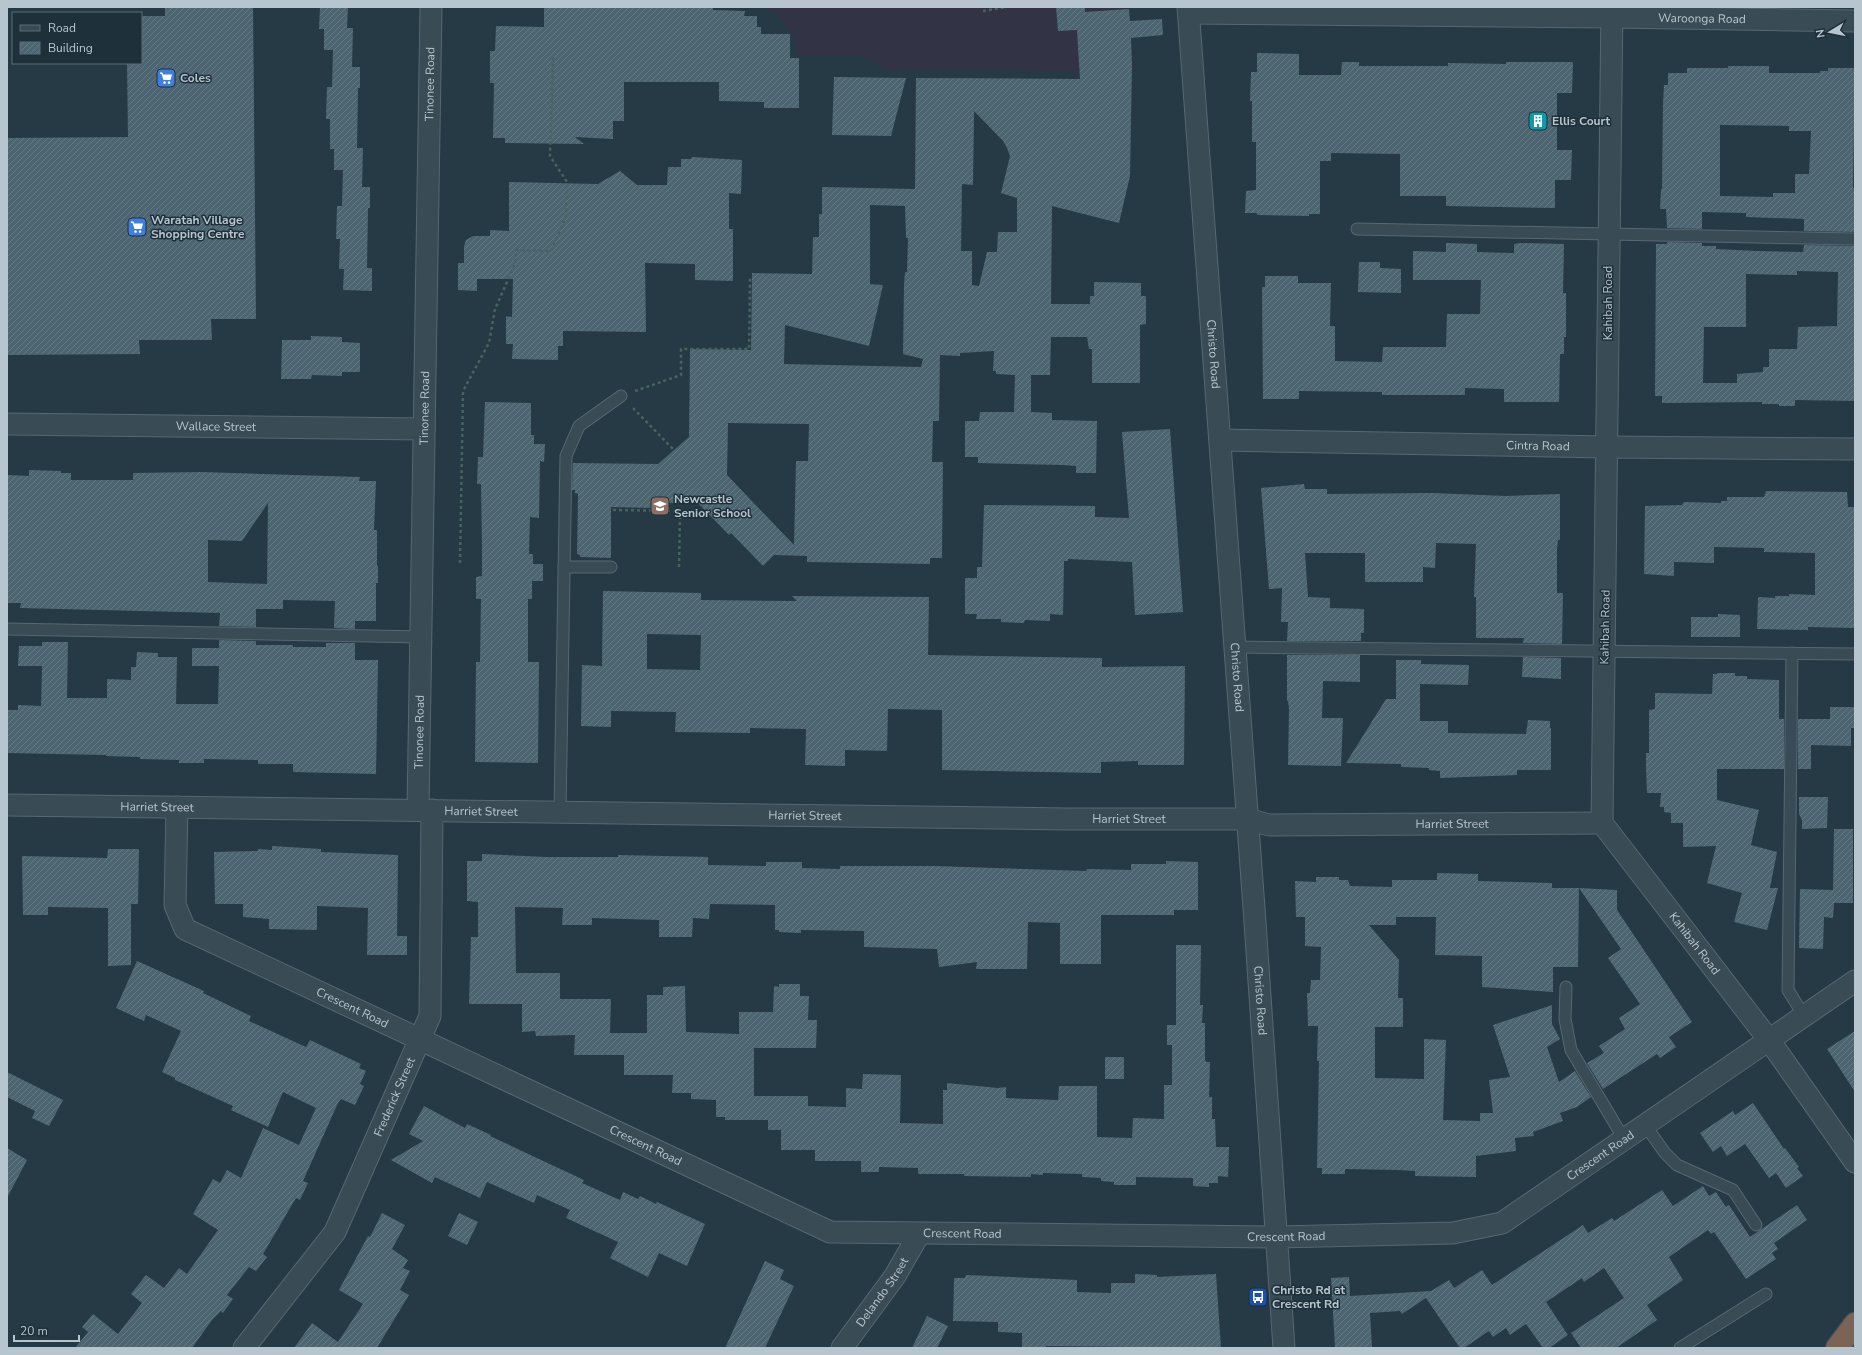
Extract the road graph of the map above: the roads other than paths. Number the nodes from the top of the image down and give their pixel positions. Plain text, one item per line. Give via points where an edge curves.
1 (431, 7) edge
2 (1189, 10) edge
3 (1612, 12) edge
4 (1855, 21) edge
5 (1358, 229) dead end
6 (1608, 234) junction
7 (1855, 239) edge
8 (621, 396) road end
9 (7, 424) edge
10 (424, 429) junction
11 (1221, 440) junction
12 (1608, 447) junction
13 (1855, 449) edge
14 (564, 567) junction
15 (611, 567) dead end
16 (7, 629) edge
17 (421, 637) junction
18 (1235, 647) junction
19 (1604, 651) junction
20 (1792, 653) junction
21 (1855, 654) edge
22 (7, 805) edge
23 (177, 807) junction
24 (425, 810) junction
25 (560, 812) junction
26 (1247, 819) junction
27 (1602, 823) junction
28 (1855, 981) edge
29 (1566, 987) dead end
30 (1804, 1016) junction
31 (420, 1038) junction
32 (1769, 1040) junction
33 (1645, 1125) junction
34 (1624, 1139) junction
35 (1855, 1162) edge
36 (1756, 1225) dead end
37 (919, 1234) junction
38 (1277, 1237) junction
39 (1766, 1294) dead end
40 (1855, 1324) edge
41 (244, 1348) edge
42 (842, 1348) edge
43 (1284, 1348) edge
44 (1680, 1348) edge
45 (1837, 1348) edge

1 - 10 street, Tinonee Road
2 - 3 street, Waroonga Road
2 - 11 street, Christo Road
3 - 4 street, Waroonga Road
3 - 6 street, Kahibah Road
5 - 6 lane
6 - 7 lane
6 - 12 street, Kahibah Road
8 - 14 lane via 578,426 566,456
9 - 10 street, Wallace Street
10 - 17 street, Tinonee Road
11 - 12 street, Cintra Road
11 - 18 street, Christo Road
12 - 13 street, Cintra Road
12 - 19 street, Kahibah Road
14 - 15 lane
14 - 25 lane
16 - 17 lane
17 - 24 street, Tinonee Road
18 - 19 lane
18 - 26 street, Christo Road
19 - 20 lane
19 - 27 street, Kahibah Road
20 - 21 lane
20 - 30 lane via 1788,990
22 - 23 street, Harriet Street
23 - 24 street, Harriet Street
23 - 31 street, Crescent Road via 175,905 186,929
24 - 25 street, Harriet Street
24 - 31 street, Frederick Street via 430,1016
25 - 26 street, Harriet Street
26 - 27 street, Harriet Street via 1269,825
26 - 38 street, Christo Road
27 - 32 street, Kahibah Road
28 - 30 street, Crescent Road
29 - 34 lane via 1565,1019 1571,1050
30 - 32 street, Crescent Road
31 - 37 street, Crescent Road via 830,1232
31 - 41 street, Frederick Street via 335,1232
32 - 33 street, Crescent Road
32 - 35 street, Kahibah Road
33 - 34 street, Crescent Road
33 - 36 lane via 1677,1165 1733,1190
34 - 38 street, Crescent Road via 1502,1223 1453,1233
37 - 38 street, Crescent Road
37 - 42 street, Delando Street via 895,1276
38 - 43 street, Christo Road
39 - 44 lane
40 - 45 highway

